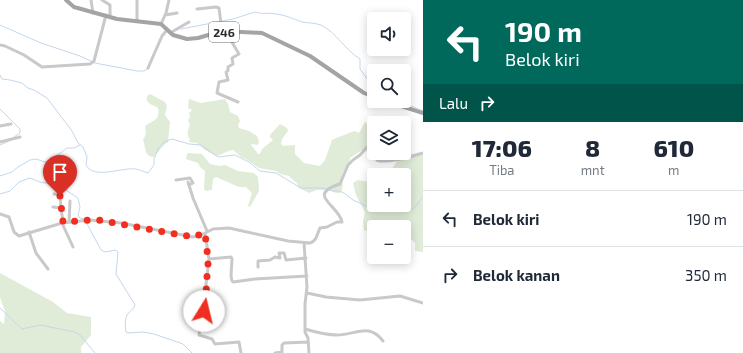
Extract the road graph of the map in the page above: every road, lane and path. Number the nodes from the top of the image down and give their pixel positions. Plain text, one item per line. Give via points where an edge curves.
1 (66, 0) edge
2 (91, 0) edge
3 (102, 0) edge
4 (137, 0) edge
5 (169, 0) edge
6 (197, 9) dead end
7 (93, 12) junction
8 (177, 13) dead end
9 (165, 15) junction
10 (108, 16) junction
11 (137, 21) junction
12 (189, 22) dead end
13 (161, 24) junction
14 (169, 31) junction
15 (222, 31) junction
16 (228, 32) junction
17 (0, 45) edge
18 (148, 68) dead end
19 (367, 94) edge
20 (238, 102) dead end
21 (408, 108) edge
22 (423, 113) edge
23 (11, 124) dead end
24 (0, 126) edge
25 (20, 136) dead end
26 (0, 142) edge
27 (423, 153) edge
28 (176, 180) dead end
29 (54, 194) dead end
30 (70, 201) dead end
31 (53, 208) dead end
32 (61, 208) junction
33 (0, 214) edge
34 (62, 222) junction
35 (69, 222) junction
36 (29, 232) junction
37 (206, 232) junction
38 (304, 243) junction
39 (73, 247) dead end
40 (306, 258) junction
41 (208, 259) junction
42 (258, 267) dead end
43 (48, 269) dead end
44 (306, 276) junction
45 (307, 293) junction
46 (423, 303) edge
47 (305, 329) junction
48 (383, 341) dead end
49 (308, 342) junction
50 (241, 353) edge
51 (275, 353) edge
52 (308, 353) edge

1 - 7 main road via 74,7
2 - 7 street
3 - 10 street via 110,5
4 - 11 street
5 - 9 street
6 - 15 street via 219,8
7 - 10 main road
8 - 9 street
9 - 13 street
10 - 11 main road
10 - 17 street via 94,61 90,64 42,67
11 - 13 main road
12 - 14 street
13 - 14 main road, 246
14 - 15 main road, 246 via 187,39
14 - 18 street via 162,36
15 - 16 main road, 246
16 - 19 main road, 246 via 258,32 268,35 310,56
16 - 20 street via 239,54 232,58 233,64 228,67 226,73 228,80 219,82 217,93
21 - 22 main road
23 - 24 street
25 - 26 street
27 - 38 street via 406,159 381,161 377,160 371,148 367,147 348,165 340,184 325,191 326,200 342,222 320,228 313,242
28 - 37 street via 190,178 193,183 188,183
29 - 32 street via 60,195
30 - 35 street
31 - 32 street
32 - 34 street
33 - 36 street via 9,217 17,235
34 - 35 street
34 - 36 street
34 - 39 street
35 - 37 street via 98,220 193,237
36 - 43 street via 36,253
37 - 38 street via 229,228
37 - 41 street
38 - 40 street
40 - 42 street via 286,260 284,253 279,254 280,258 258,261
40 - 44 street
41 - 44 street via 231,257 233,282
41 - 50 street via 207,304 199,335 212,339 215,344 238,342
44 - 45 street
45 - 46 street via 360,300 400,296
45 - 47 street
47 - 48 street via 334,335 370,330
47 - 49 street
49 - 51 street via 284,343 282,352
49 - 52 street

